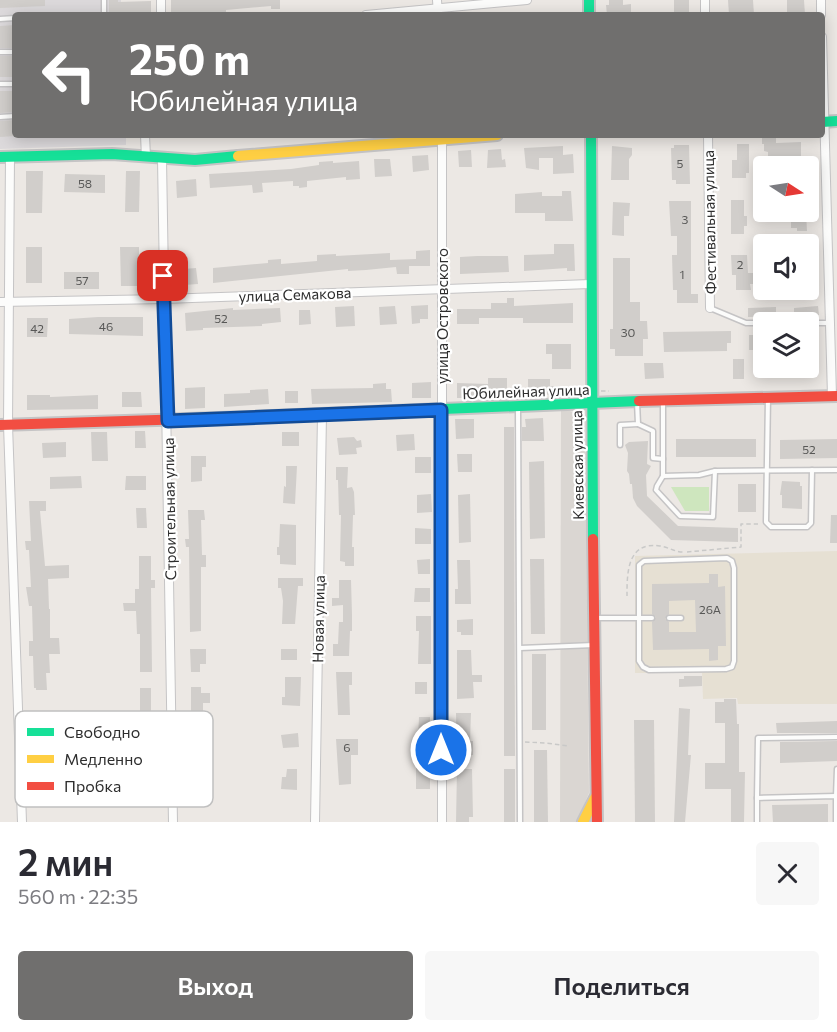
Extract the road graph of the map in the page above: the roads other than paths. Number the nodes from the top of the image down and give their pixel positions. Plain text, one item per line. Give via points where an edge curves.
1 (527, 0) edge
2 (437, 8) edge
3 (396, 12) edge
4 (145, 138) edge
5 (432, 138) edge
6 (442, 138) edge
7 (591, 138) edge
8 (708, 138) edge
9 (824, 138) edge
10 (5, 157) edge
11 (146, 158) junction
12 (162, 159) junction
13 (590, 284) junction
14 (442, 289) junction
15 (164, 299) junction
16 (10, 301) junction
17 (0, 302) edge
18 (710, 308) joint
19 (819, 322) edge
20 (830, 322) junction
21 (753, 323) edge
22 (834, 396) edge
23 (768, 397) junction
24 (663, 400) junction
25 (637, 401) junction
26 (591, 403) junction
27 (518, 406) junction
28 (441, 410) junction
29 (322, 415) junction
30 (168, 421) junction
31 (638, 424) junction
32 (4, 425) edge
33 (620, 445) dead end
34 (663, 459) junction
35 (766, 470) junction
36 (812, 470) junction
37 (837, 470) edge
38 (715, 471) junction
39 (663, 476) junction
40 (594, 618) junction
41 (638, 618) junction
42 (652, 618) dead end
43 (669, 618) dead end
44 (681, 618) dead end
45 (594, 645) junction
46 (520, 648) junction
47 (17, 711) edge
48 (172, 711) edge
49 (837, 736) edge
50 (837, 769) edge
51 (596, 795) junction
52 (836, 796) edge
53 (757, 798) junction
54 (21, 807) edge
55 (173, 807) edge
56 (22, 822) edge
57 (173, 822) edge
58 (315, 822) edge
59 (442, 822) edge
60 (520, 822) edge
61 (583, 822) edge
62 (597, 822) edge
63 (757, 822) edge
64 (836, 822) edge

1 - 2 street
2 - 3 street
4 - 11 street
5 - 12 street via 225,158
6 - 14 street, улица Островского
7 - 13 street, Киевская улица
8 - 18 street, Фестивальная улица
9 - 20 street
10 - 11 street via 91,154
10 - 16 street
11 - 12 street
12 - 15 street, Строительная улица
13 - 14 street, улица Семакова
13 - 26 street, Киевская улица
14 - 15 street, улица Семакова
14 - 28 street, улица Островского
15 - 16 street, улица Семакова
15 - 30 street, Строительная улица
16 - 17 street, улица Семакова
16 - 32 street
18 - 21 lane
19 - 20 lane
20 - 22 street
22 - 23 street, Юбилейная улица
23 - 24 street, Юбилейная улица
23 - 35 lane
24 - 25 street, Юбилейная улица
24 - 34 lane
25 - 26 street, Юбилейная улица
25 - 31 lane
26 - 27 street, Юбилейная улица
26 - 40 street, Киевская улица
27 - 28 street, Юбилейная улица
27 - 46 lane
28 - 29 street, Юбилейная улица
28 - 59 street, улица Островского
29 - 30 street, Юбилейная улица
29 - 58 street, Новая улица
30 - 32 street, Юбилейная улица
30 - 48 street, Строительная улица
31 - 33 lane via 620,425
31 - 34 lane via 653,431 653,458
32 - 47 street
34 - 39 lane
35 - 36 lane
35 - 36 lane via 768,524 807,527 811,523
35 - 38 lane
36 - 37 lane
38 - 39 lane
38 - 39 lane via 713,517 680,516 656,490
40 - 41 lane
40 - 45 street, Киевская улица
41 - 41 lane via 641,562 727,558 732,561 732,667 646,669 639,661
41 - 42 lane
43 - 44 lane
45 - 46 lane
45 - 51 street, Киевская улица
46 - 60 lane
49 - 53 lane via 758,738
50 - 52 lane
51 - 61 street, Киевская улица
51 - 62 street, Киевская улица
52 - 53 lane
52 - 64 lane
53 - 63 lane
54 - 56 street
55 - 57 street, Строительная улица

